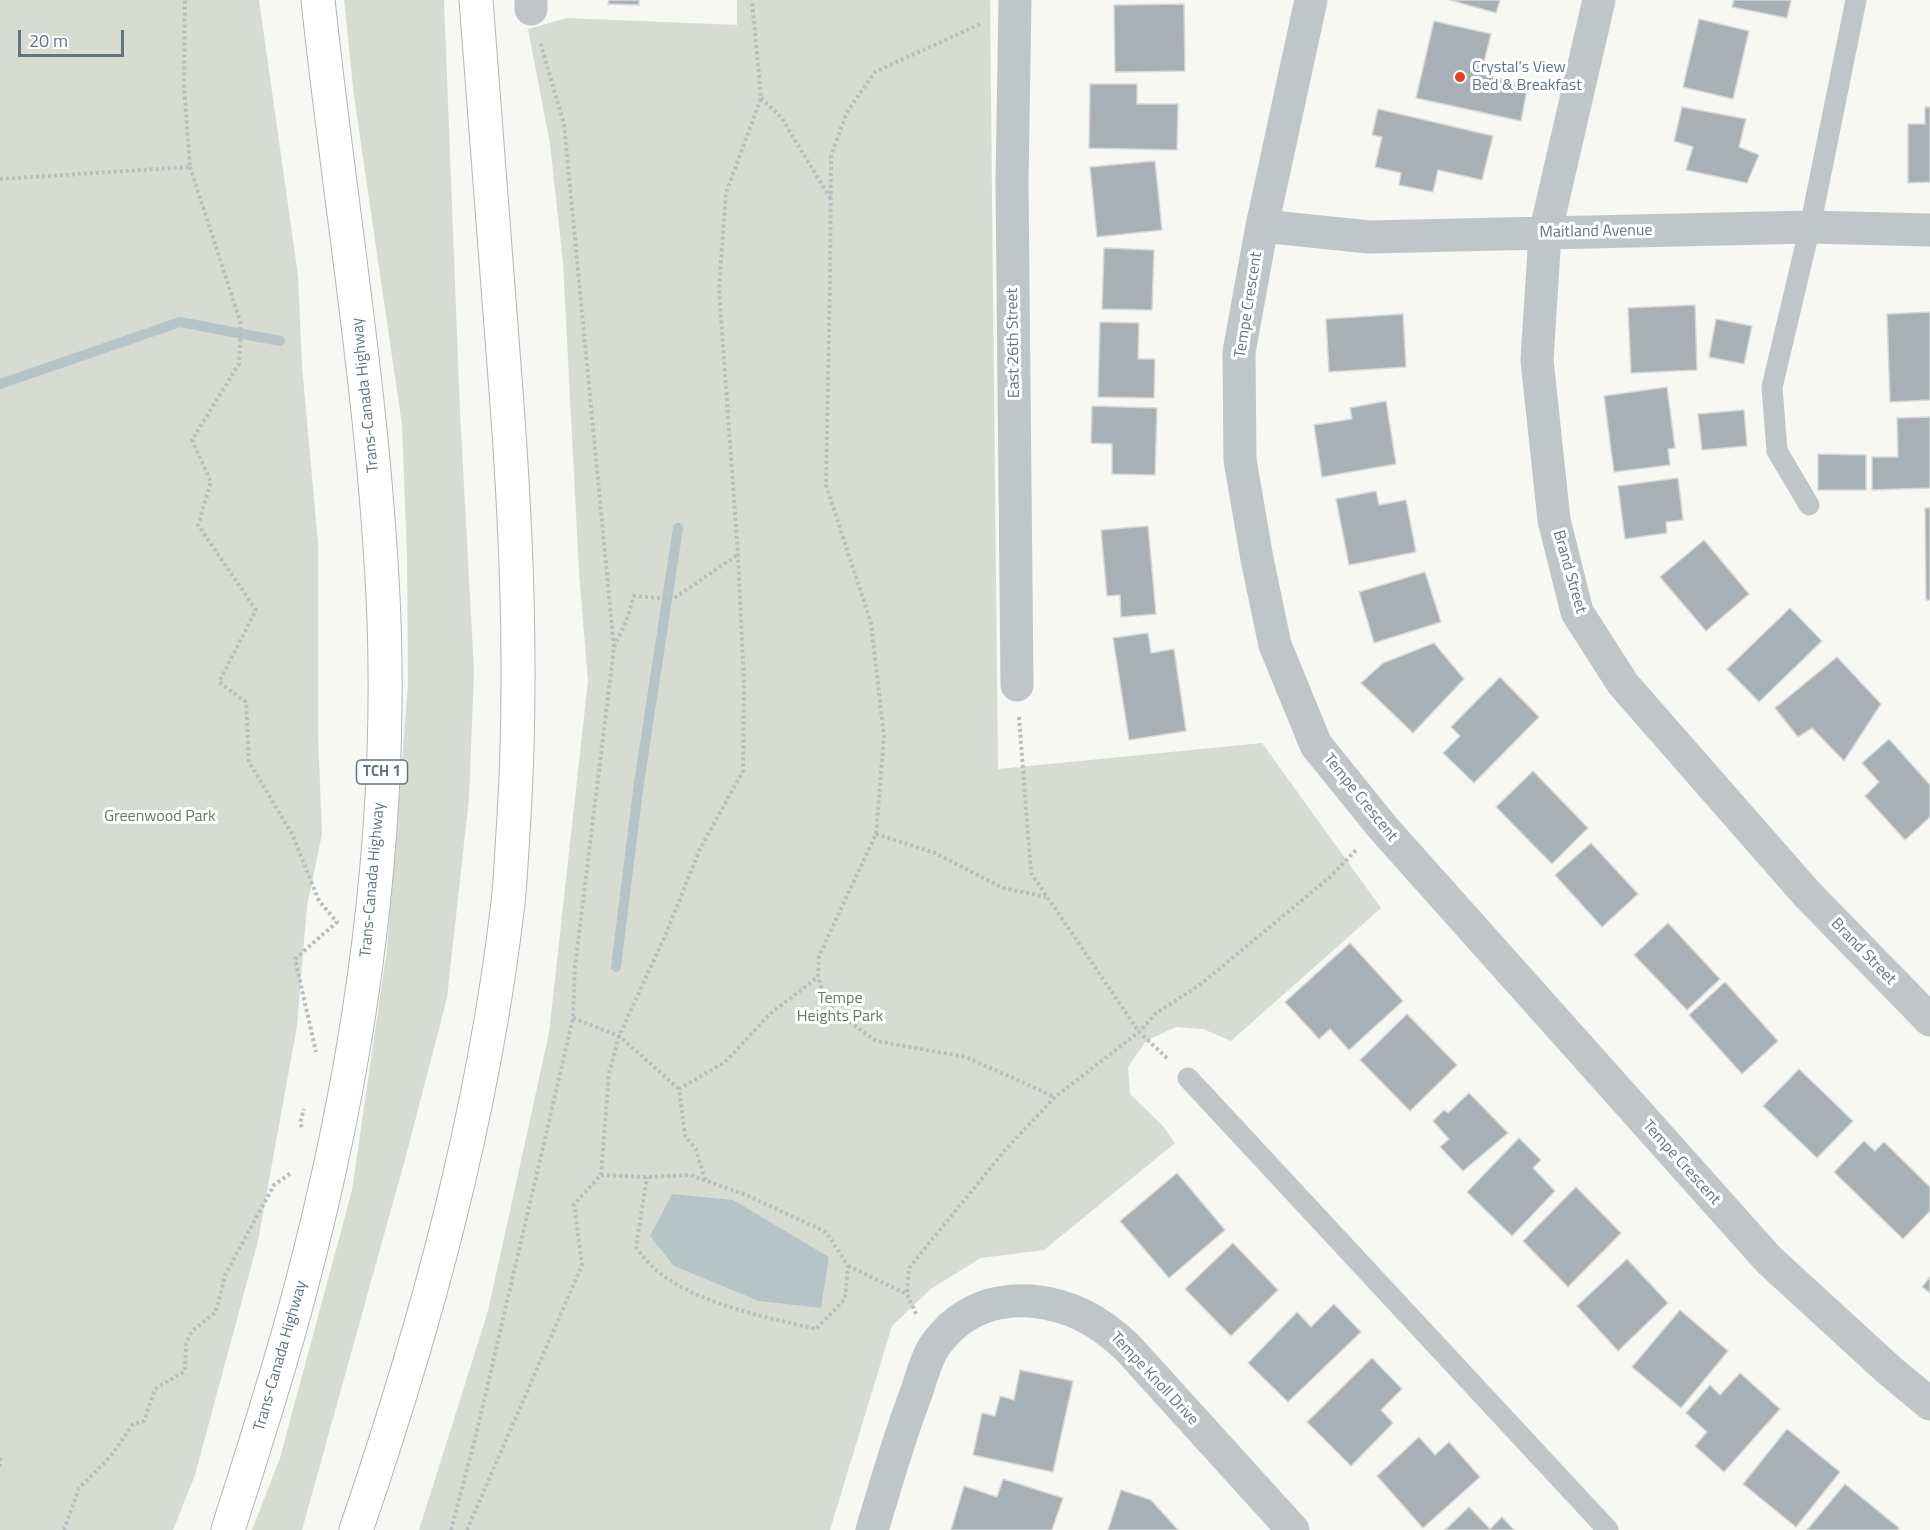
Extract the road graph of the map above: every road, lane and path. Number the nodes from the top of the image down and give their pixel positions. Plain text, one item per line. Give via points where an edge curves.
1 (185, 0) edge
2 (318, 0) edge
3 (476, 0) edge
4 (752, 0) edge
5 (1015, 0) edge
6 (1311, 0) edge
7 (1599, 0) edge
8 (1856, 0) edge
9 (531, 4) edge
10 (1014, 40) junction
11 (761, 98) junction
12 (190, 167) junction
13 (0, 179) edge
14 (831, 199) junction
15 (1262, 226) junction
16 (1810, 227) junction
17 (1930, 230) edge
18 (1545, 234) junction
19 (1809, 505) dead end
20 (738, 554) junction
21 (614, 648) junction
22 (1017, 685) joint
23 (876, 834) junction
24 (1360, 847) dead end
25 (1047, 897) junction
26 (818, 977) junction
27 (573, 1018) junction
28 (1930, 1020) edge
29 (1139, 1032) junction
30 (619, 1036) junction
31 (317, 1059) dead end
32 (1188, 1078) joint
33 (679, 1089) junction
34 (1054, 1097) junction
35 (306, 1101) dead end
36 (303, 1130) dead end
37 (295, 1164) dead end
38 (601, 1175) junction
39 (647, 1177) junction
40 (705, 1180) junction
41 (848, 1266) junction
42 (907, 1294) junction
43 (932, 1351) junction
44 (1930, 1404) edge
45 (0, 1458) edge
46 (0, 1469) edge
47 (64, 1530) edge
48 (228, 1530) edge
49 (356, 1530) edge
50 (451, 1530) edge
51 (467, 1530) edge
52 (872, 1530) edge
53 (1293, 1530) edge
54 (1608, 1530) edge

1 - 12 path via 184,85
2 - 48 highway, Trans-Canada Highway / TCH 1 via 377,486 384,624 377,873 359,1017 333,1149 301,1289
3 - 49 highway via 513,482 519,623 517,762 508,900 489,1036 459,1180 422,1323
4 - 11 path
5 - 10 street, East 26th Street
6 - 15 street, Tempe Crescent
7 - 18 street, Brand Street
8 - 16 lane
9 - 21 path via 564,124
10 - 14 path via 984,22 875,72 847,112 831,156
10 - 22 street, East 26th Street
11 - 14 path via 781,117
11 - 20 path via 726,194 719,290
12 - 13 path
12 - 31 path via 241,324 239,364 192,440 211,482 198,525 256,610 219,682 246,702 249,762 292,834 319,900 337,921 295,959
14 - 23 path via 826,485 871,623 884,736
15 - 18 street, Maitland Avenue via 1369,237
15 - 44 street, Tempe Crescent via 1239,352 1240,460 1275,645 1316,745 1384,829 1769,1260
16 - 17 street, Maitland Avenue
16 - 18 street, Maitland Avenue
16 - 19 lane via 1772,387 1777,451
18 - 28 street, Brand Street via 1538,360 1554,520 1577,612 1623,684 1807,894
20 - 21 path via 673,599 634,596
20 - 30 path via 743,771 700,849
21 - 27 path via 575,967
22 - 25 path via 1031,873
23 - 25 path via 935,853 1003,888
23 - 26 path via 819,956
24 - 29 path via 1330,878 1201,984 1156,1013
25 - 29 path
26 - 33 path via 771,1013 725,1062
26 - 34 path via 828,1006 876,1041 966,1057
27 - 30 path
27 - 50 path
29 - 32 path
29 - 34 path
30 - 33 path
30 - 38 path via 609,1073
32 - 54 lane
33 - 40 path via 685,1135 696,1150
34 - 42 path via 909,1268
35 - 36 path via 300,1123
37 - 47 path via 291,1173 274,1185 225,1275 216,1312 192,1331 186,1344 184,1371 155,1389 144,1421 133,1424 110,1457 79,1488
38 - 39 path
38 - 51 path via 574,1204 582,1265
39 - 40 path via 690,1175
39 - 41 path via 636,1247 645,1261 687,1291 743,1311 816,1329 845,1299
40 - 41 path via 826,1232
41 - 42 path
42 - 43 path
43 - 52 street, Tempe Knoll Drive via 907,1416
43 - 53 street, Tempe Knoll Drive via 950,1328 973,1311 998,1303 1051,1303 1078,1313 1106,1328 1127,1347
45 - 46 path

